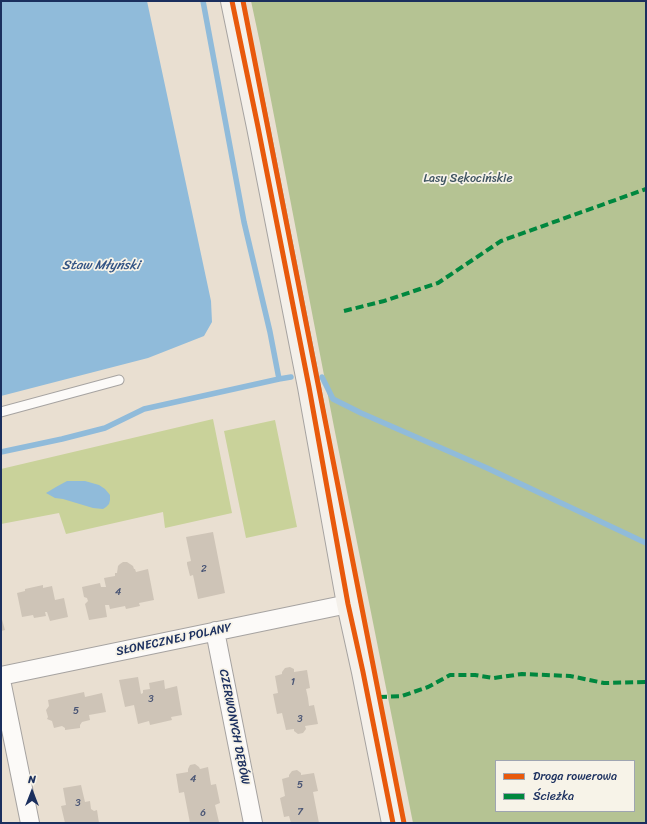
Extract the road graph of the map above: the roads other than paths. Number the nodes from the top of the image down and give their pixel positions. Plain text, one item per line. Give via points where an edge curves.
1 (232, 1) edge
2 (119, 380) dead end
3 (1, 412) edge
4 (348, 604) junction
5 (215, 631) junction
6 (1, 676) edge
7 (1, 680) edge
8 (30, 823) edge
9 (253, 823) edge
10 (393, 823) edge

1 - 4 street via 309,387
2 - 3 lane
4 - 5 street, SŁONECZNEJ POLANY
4 - 10 street
5 - 6 street, SŁONECZNEJ POLANY
5 - 9 street, CZERWONYCH DĘBÓW
7 - 8 street

